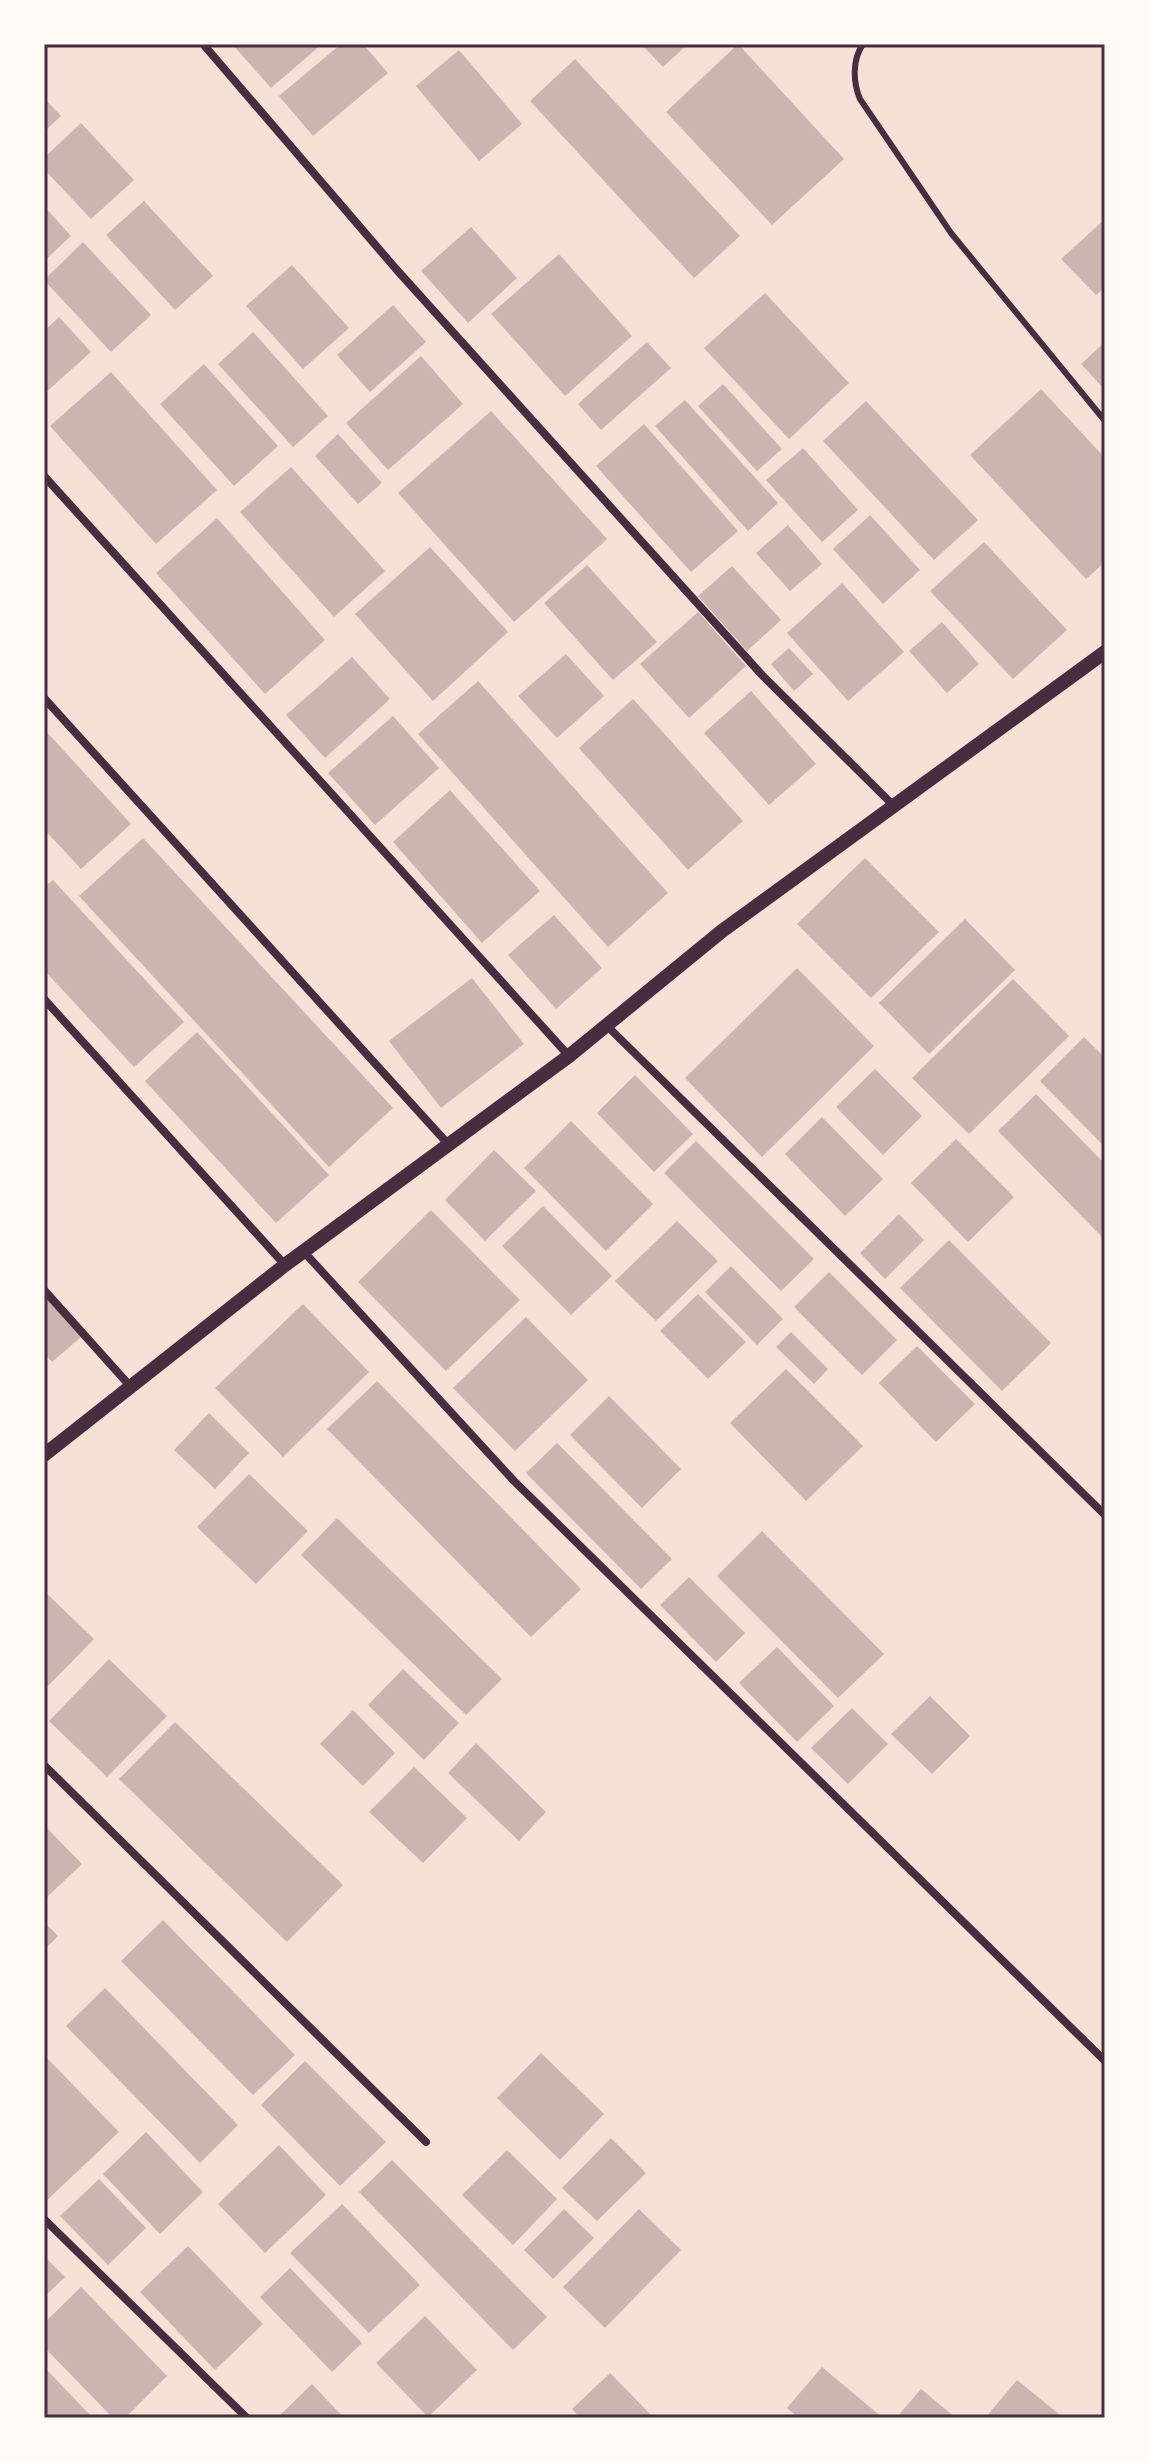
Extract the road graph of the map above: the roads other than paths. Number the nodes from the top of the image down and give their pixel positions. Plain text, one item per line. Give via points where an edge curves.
1 (203, 44) edge
2 (863, 44) edge
3 (1105, 421) edge
4 (44, 476) edge
5 (1105, 652) edge
6 (44, 698) edge
7 (893, 805) junction
8 (44, 999) edge
9 (607, 1026) junction
10 (569, 1056) junction
11 (448, 1144) junction
12 (304, 1252) junction
13 (285, 1265) junction
14 (44, 1290) edge
15 (130, 1386) junction
16 (44, 1455) edge
17 (1105, 1515) edge
18 (44, 1765) edge
19 (1105, 2061) edge
20 (426, 2142) dead end
21 (44, 2219) edge
22 (247, 2418) edge

1 - 7 street via 396,269 762,675
2 - 3 lane via 856,55 860,99 951,233
4 - 10 street
5 - 7 street
6 - 11 street
7 - 9 street via 722,931
8 - 13 street
9 - 10 street
9 - 17 street
10 - 11 street
11 - 12 street
12 - 13 street
12 - 19 street via 514,1481
13 - 15 street
14 - 15 street
15 - 16 street
18 - 20 street
21 - 22 street

